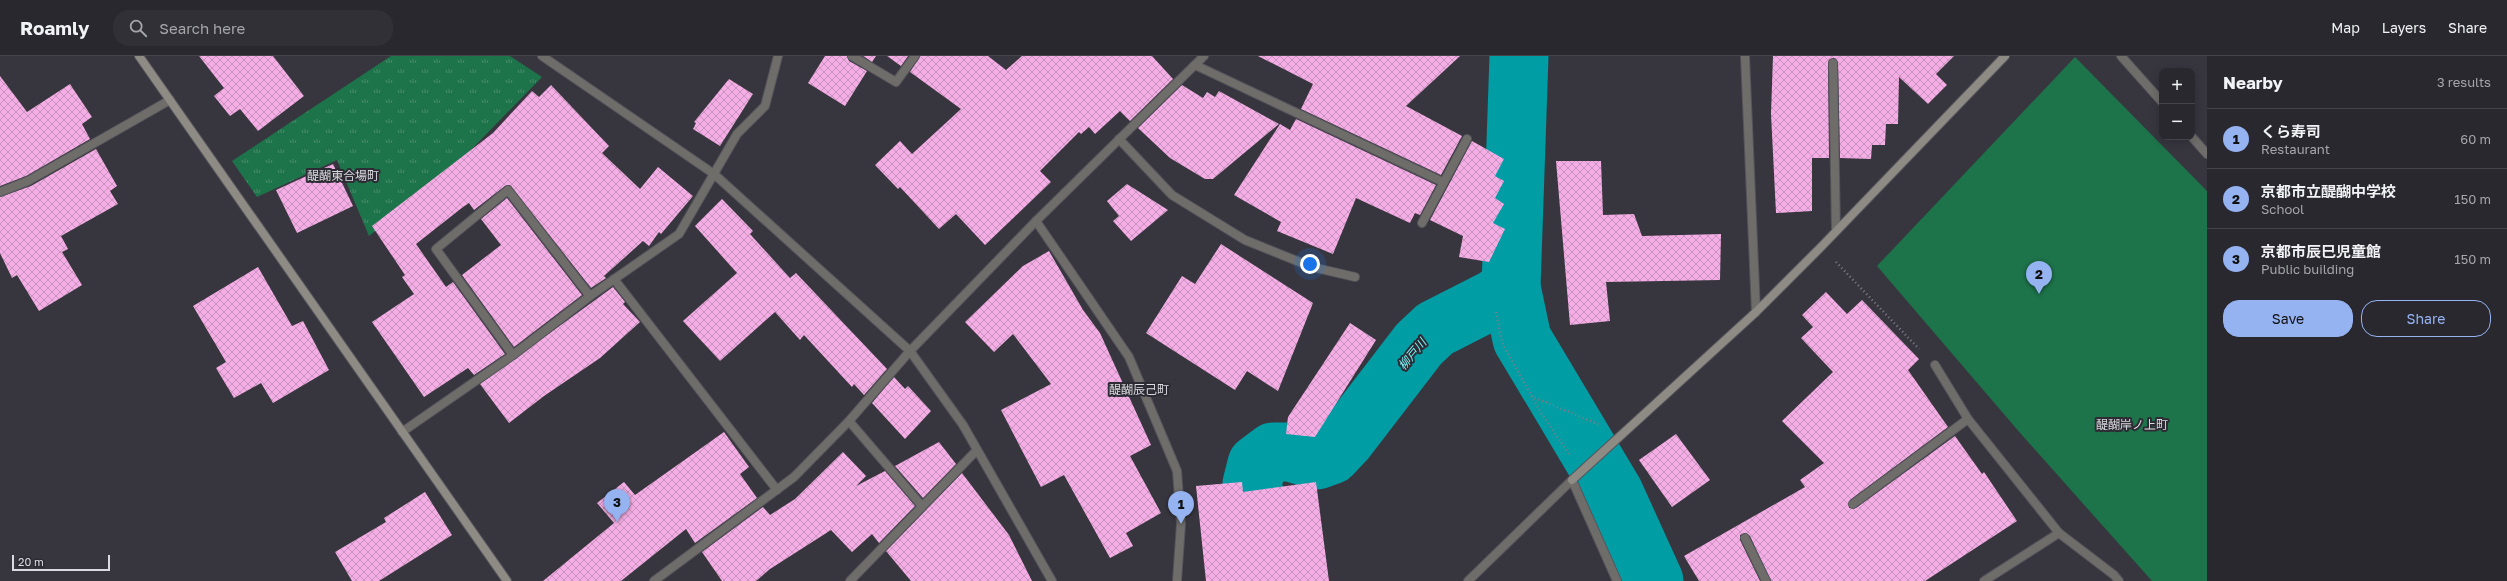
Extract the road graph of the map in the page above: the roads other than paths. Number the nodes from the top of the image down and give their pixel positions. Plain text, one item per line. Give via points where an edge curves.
1 (140, 56) edge
2 (542, 56) edge
3 (778, 56) edge
4 (852, 56) edge
5 (915, 56) edge
6 (1204, 56) edge
7 (1744, 56) edge
8 (2005, 56) edge
9 (2122, 56) edge
10 (553, 59) edge
11 (1833, 63) dead end
12 (1195, 65) junction
13 (2159, 99) edge
14 (170, 100) junction
15 (1119, 139) junction
16 (1466, 139) dead end
17 (2195, 140) edge
18 (2207, 154) edge
19 (714, 174) junction
20 (1443, 182) junction
21 (0, 192) edge
22 (1036, 221) junction
23 (1422, 223) dead end
24 (1836, 231) junction
25 (1355, 277) dead end
26 (614, 279) junction
27 (590, 296) junction
28 (1756, 312) junction
29 (910, 351) junction
30 (513, 355) junction
31 (1935, 365) road end
32 (1968, 419) junction
33 (849, 421) junction
34 (402, 432) junction
35 (976, 451) junction
36 (1572, 480) junction
37 (777, 490) junction
38 (1853, 504) dead end
39 (922, 506) junction
40 (2059, 533) junction
41 (1745, 538) dead end
42 (506, 581) edge
43 (654, 581) edge
44 (850, 581) edge
45 (1052, 581) edge
46 (1177, 581) edge
47 (1468, 581) edge
48 (1616, 581) edge
49 (1766, 581) edge
50 (1984, 581) edge
51 (2119, 581) edge

1 - 14 street
2 - 10 street
3 - 19 street via 765,106 737,134
4 - 5 street via 896,82
6 - 12 street
7 - 28 street
8 - 24 street
9 - 13 street
10 - 19 street
11 - 24 street
12 - 15 street
12 - 20 street
14 - 21 street via 28,181
14 - 34 street
15 - 22 street
15 - 25 street via 1172,195 1246,240 1312,267
16 - 20 street
17 - 18 street
19 - 26 street via 679,234
19 - 29 street
20 - 23 street
22 - 29 street
22 - 46 street via 1129,357 1177,472 1181,524
24 - 28 street
26 - 27 street
26 - 37 street
27 - 30 street
27 - 30 street via 508,190 436,249
28 - 36 street
29 - 33 street
29 - 35 street via 963,425
30 - 34 street
31 - 32 street
32 - 38 street
32 - 40 street
33 - 37 street via 794,477
33 - 39 street
34 - 42 street
35 - 39 street
35 - 45 street
36 - 47 street
36 - 48 street
37 - 43 street
39 - 44 street
40 - 50 street
40 - 51 street via 2114,574
41 - 49 street

